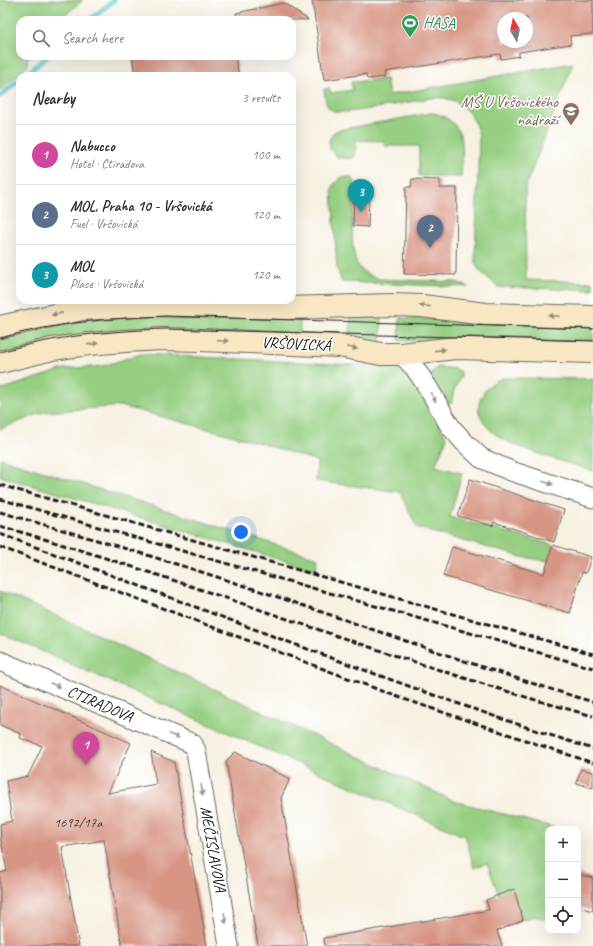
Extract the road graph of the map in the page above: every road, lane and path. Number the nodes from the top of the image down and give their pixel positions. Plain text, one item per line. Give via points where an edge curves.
1 (593, 317) edge
2 (0, 326) edge
3 (593, 352) edge
4 (401, 354) junction
5 (0, 362) edge
6 (593, 498) edge
7 (0, 661) edge
8 (196, 752) joint
9 (229, 946) edge

1 -> 2 main road via 486,314 392,305 286,308 155,305 82,309
4 -> 3 main road, VRŠOVICKÁ via 456,348
5 -> 4 main road, VRŠOVICKÁ via 52,349 162,339 339,346 381,354
4 -> 6 street via 427,386 450,426 481,458 511,471
7 -> 8 street, CTIRADOVA via 193,744
8 -> 9 street, MEČISLAVOVA

